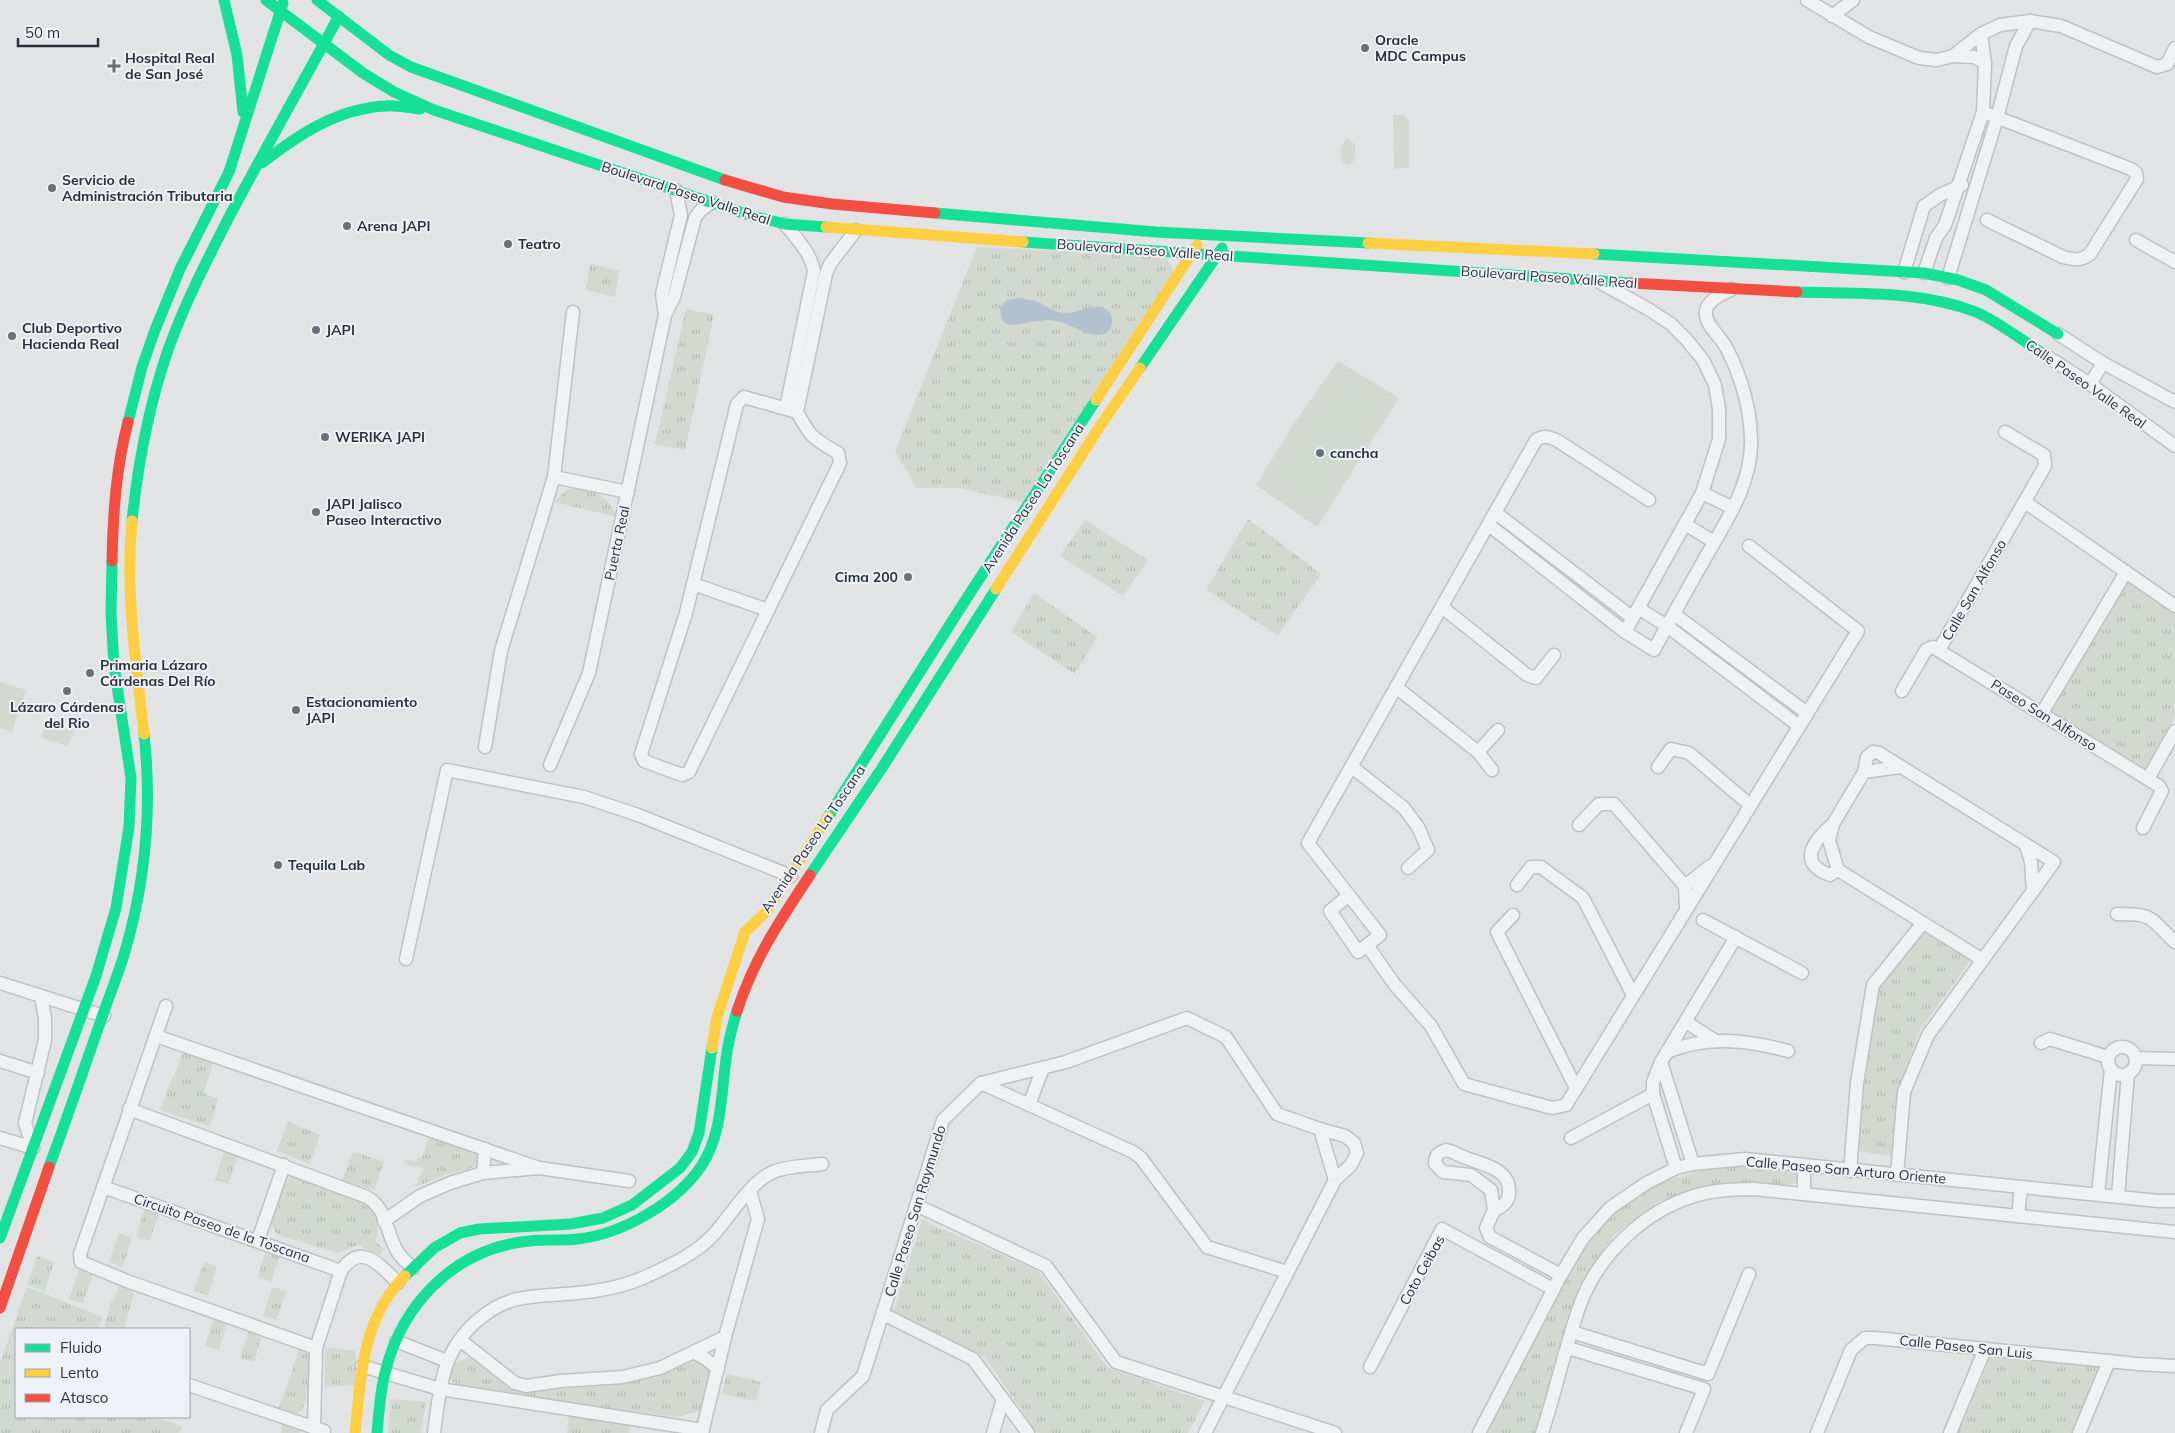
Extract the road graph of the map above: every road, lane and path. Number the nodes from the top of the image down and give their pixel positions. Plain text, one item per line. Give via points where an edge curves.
1 (224, 0) edge
2 (266, 0) edge
3 (284, 0) edge
4 (317, 0) edge
5 (1807, 0) edge
6 (1853, 0) edge
7 (280, 12) junction
8 (339, 16) junction
9 (1832, 16) junction
10 (2030, 21) junction
11 (2000, 25) junction
12 (1981, 34) junction
13 (324, 44) junction
14 (2016, 46) junction
15 (2175, 48) edge
16 (1953, 56) junction
17 (1985, 63) junction
18 (434, 110) junction
19 (1983, 112) junction
20 (1997, 118) junction
21 (244, 121) junction
22 (255, 168) junction
23 (1978, 182) junction
24 (1958, 186) junction
25 (676, 190) junction
26 (712, 202) junction
27 (1986, 220) dead end
28 (785, 224) junction
29 (856, 230) junction
30 (1203, 234) junction
31 (1230, 235) junction
32 (2136, 240) dead end
33 (1192, 253) junction
34 (671, 256) junction
35 (1217, 256) junction
36 (684, 260) junction
37 (1760, 262) junction
38 (2175, 262) edge
39 (1904, 272) junction
40 (1924, 273) junction
41 (1948, 278) junction
42 (1597, 281) junction
43 (1732, 289) junction
44 (1761, 291) junction
45 (2009, 304) junction
46 (573, 312) dead end
47 (665, 315) junction
48 (1997, 323) junction
49 (2052, 331) junction
50 (2040, 352) junction
51 (2103, 363) junction
52 (2090, 384) junction
53 (2175, 402) edge
54 (792, 410) junction
55 (1086, 417) junction
56 (1100, 426) junction
57 (2006, 432) dead end
58 (2175, 446) edge
59 (554, 477) junction
60 (628, 492) junction
61 (1702, 494) junction
62 (1649, 500) dead end
63 (2025, 502) junction
64 (1733, 508) junction
65 (113, 509) junction
66 (1496, 512) junction
67 (133, 514) junction
68 (1685, 524) junction
69 (1489, 525) junction
70 (1714, 542) junction
71 (1749, 546) dead end
72 (2126, 572) junction
73 (983, 574) junction
74 (694, 584) junction
75 (997, 586) junction
76 (963, 604) junction
77 (2175, 606) edge
78 (1442, 607) junction
79 (768, 610) junction
80 (1636, 613) junction
81 (979, 614) junction
82 (1674, 614) junction
83 (1667, 626) junction
84 (1625, 632) junction
85 (1939, 650) junction
86 (1554, 655) dead end
87 (922, 670) junction
88 (937, 680) junction
89 (1396, 687) junction
90 (1902, 691) dead end
91 (905, 698) junction
92 (920, 708) junction
93 (1807, 713) junction
94 (2042, 714) junction
95 (1799, 726) junction
96 (1498, 730) dead end
97 (2175, 731) edge
98 (485, 747) dead end
99 (1478, 752) junction
100 (550, 765) dead end
101 (1352, 767) junction
102 (1658, 767) dead end
103 (1900, 767) junction
104 (1492, 770) dead end
105 (1864, 772) junction
106 (2148, 779) junction
107 (1750, 805) junction
108 (1579, 824) dead end
109 (1833, 824) junction
110 (2143, 828) dead end
111 (2026, 845) junction
112 (1718, 860) junction
113 (1408, 868) dead end
114 (1838, 870) junction
115 (791, 876) junction
116 (1516, 885) dead end
117 (1685, 886) junction
118 (2033, 891) junction
119 (1349, 895) junction
120 (1686, 909) junction
121 (1513, 914) dead end
122 (2117, 914) dead end
123 (1703, 920) dead end
124 (1922, 924) junction
125 (1736, 936) junction
126 (2175, 942) edge
127 (1367, 945) junction
128 (406, 959) dead end
129 (1982, 960) junction
130 (1802, 973) dead end
131 (0, 983) edge
132 (1633, 995) junction
133 (41, 996) junction
134 (166, 1006) dead end
135 (84, 1010) junction
136 (104, 1016) junction
137 (717, 1017) junction
138 (734, 1022) junction
139 (1686, 1022) junction
140 (156, 1036) junction
141 (1714, 1040) junction
142 (2041, 1043) dead end
143 (1788, 1051) dead end
144 (2108, 1056) junction
145 (1664, 1057) junction
146 (2135, 1058) junction
147 (2175, 1059) edge
148 (0, 1061) edge
149 (1043, 1068) junction
150 (2111, 1070) junction
151 (2128, 1072) junction
152 (38, 1073) junction
153 (981, 1083) junction
154 (1576, 1088) junction
155 (1654, 1094) junction
156 (1029, 1105) junction
157 (129, 1109) junction
158 (1320, 1130) junction
159 (0, 1138) edge
160 (1571, 1138) dead end
161 (33, 1148) junction
162 (485, 1149) junction
163 (822, 1164) dead end
164 (1693, 1164) junction
165 (284, 1165) junction
166 (1804, 1166) junction
167 (539, 1168) junction
168 (1676, 1168) junction
169 (1850, 1171) junction
170 (483, 1173) junction
171 (1897, 1175) junction
172 (1335, 1180) junction
173 (629, 1181) dead end
174 (103, 1187) junction
175 (2021, 1187) junction
176 (750, 1192) junction
177 (1804, 1194) junction
178 (2098, 1194) junction
179 (2118, 1196) junction
180 (2175, 1201) edge
181 (916, 1205) junction
182 (1494, 1210) junction
183 (2018, 1216) junction
184 (3, 1219) edge
185 (384, 1221) junction
186 (29, 1227) junction
187 (2175, 1232) edge
188 (0, 1238) edge
189 (258, 1240) junction
190 (441, 1253) junction
191 (413, 1268) junction
192 (341, 1271) junction
193 (449, 1272) junction
194 (1286, 1272) junction
195 (1750, 1274) dead end
196 (1561, 1275) junction
197 (398, 1282) junction
198 (1553, 1289) junction
199 (0, 1308) edge
200 (883, 1314) junction
201 (1572, 1332) junction
202 (725, 1337) junction
203 (460, 1340) junction
204 (396, 1341) junction
205 (316, 1348) junction
206 (1568, 1348) junction
207 (1985, 1349) junction
208 (694, 1352) junction
209 (446, 1361) junction
210 (2109, 1361) junction
211 (362, 1366) junction
212 (2175, 1366) edge
213 (1370, 1367) dead end
214 (718, 1369) junction
215 (384, 1379) junction
216 (360, 1382) junction
217 (190, 1386) edge
218 (440, 1389) junction
219 (1223, 1397) junction
220 (1003, 1399) junction
221 (1548, 1416) junction
222 (703, 1432) edge
223 (355, 1433) edge
224 (376, 1433) edge
225 (434, 1433) edge
226 (822, 1433) edge
227 (993, 1433) edge
228 (1026, 1433) edge
229 (1205, 1433) edge
230 (1336, 1433) edge
231 (1479, 1433) edge
232 (1542, 1433) edge
233 (1548, 1433) edge
234 (1686, 1433) edge
235 (1817, 1433) edge
236 (1950, 1433) edge
237 (2079, 1433) edge

1 - 21 street via 241,70
2 - 7 street, Boulevard Paseo Valle Real
3 - 7 street
4 - 8 street, Boulevard Paseo Valle Real
5 - 9 street
6 - 9 street
7 - 13 street, Boulevard Paseo Valle Real
7 - 21 street
8 - 13 street
8 - 30 street, Boulevard Paseo Valle Real via 389,55 437,78 723,180 783,197 832,204
9 - 16 street via 1869,37 1919,58 1937,60
10 - 11 street
10 - 14 street
10 - 15 street via 2061,26 2157,66 2167,64
11 - 12 street
11 - 14 street via 2010,32
12 - 16 street
12 - 17 street
13 - 18 street, Boulevard Paseo Valle Real via 394,92
13 - 22 street
14 - 20 street
16 - 17 street via 1974,58
17 - 19 street
18 - 22 street via 386,106 349,112 287,142
18 - 25 street, Boulevard Paseo Valle Real
19 - 20 street
19 - 24 street
20 - 23 street
20 - 27 street via 2131,168 2137,179 2090,254 2082,259 2063,257
21 - 65 street via 220,192 167,298 142,367 127,424
22 - 67 street via 199,275 168,352 147,429
23 - 24 street
23 - 41 street
24 - 39 street via 1924,206
24 - 40 street via 1946,225 1936,238
25 - 26 street, Boulevard Paseo Valle Real
25 - 34 street, Puerta Real via 681,215
26 - 28 street, Boulevard Paseo Valle Real
26 - 36 street, Puerta Real via 695,218
28 - 29 street, Boulevard Paseo Valle Real
28 - 54 street via 808,254 814,271
29 - 33 street, Boulevard Paseo Valle Real
29 - 54 street via 826,274
30 - 31 street
30 - 33 street, Avenida Paseo La Toscana
31 - 35 street, Avenida Paseo La Toscana
31 - 37 street, Boulevard Paseo Valle Real
32 - 38 street
33 - 35 street, Boulevard Paseo Valle Real
33 - 55 street, Avenida Paseo La Toscana
34 - 36 street
34 - 47 street, Puerta Real via 662,294
35 - 42 street, Boulevard Paseo Valle Real
35 - 56 street, Avenida Paseo La Toscana
36 - 47 street, Puerta Real via 674,297
37 - 39 street, Boulevard Paseo Valle Real
37 - 44 street via 1768,279
39 - 40 street, Boulevard Paseo Valle Real
40 - 41 street, Boulevard Paseo Valle Real
41 - 45 street, Boulevard Paseo Valle Real via 1972,285
42 - 43 street, Boulevard Paseo Valle Real
42 - 61 street via 1671,324 1703,360 1715,385 1719,439
43 - 44 street, Boulevard Paseo Valle Real
43 - 64 street via 1712,300 1706,310 1708,322 1725,346 1740,379 1748,413 1750,457
44 - 48 street, Boulevard Paseo Valle Real via 1908,296 1958,305
45 - 48 street
45 - 49 street, Boulevard Paseo Valle Real
46 - 59 street
47 - 60 street, Puerta Real
48 - 50 street, Calle Paseo Valle Real
49 - 50 street via 2039,336
49 - 51 street, Calle Paseo Valle Real
50 - 52 street, Calle Paseo Valle Real
51 - 52 street
51 - 53 street, Calle Paseo Valle Real
52 - 58 street, Calle Paseo Valle Real
54 - 74 street via 744,397 737,404
54 - 79 street via 812,438 838,453 840,463
55 - 56 street via 1090,424
55 - 73 street, Avenida Paseo La Toscana
56 - 75 street, Avenida Paseo La Toscana
57 - 63 street, Calle San Alfonso via 2046,458 2045,466
59 - 60 street
59 - 98 street via 501,651
60 - 100 street, Puerta Real via 590,673
61 - 64 street
61 - 68 street
62 - 66 street via 1548,436 1536,440
63 - 72 street
63 - 85 street, Calle San Alfonso
64 - 70 street
65 - 67 street
65 - 135 street via 112,633 131,778 129,827 113,922
66 - 69 street
66 - 80 street
67 - 136 street via 129,554 130,609 148,777 147,841 141,889
68 - 70 street
68 - 80 street
69 - 78 street
69 - 84 street
70 - 82 street
71 - 93 street via 1858,631
72 - 77 street
72 - 94 street
73 - 75 street
73 - 76 street, Avenida Paseo La Toscana
74 - 79 street
74 - 79 street via 641,754 644,761 682,775 688,772
75 - 81 street, Avenida Paseo La Toscana
76 - 81 street
76 - 87 street, Avenida Paseo La Toscana
78 - 86 street via 1527,675 1536,678
78 - 89 street
80 - 83 street
80 - 84 street
81 - 88 street, Avenida Paseo La Toscana
82 - 83 street
82 - 93 street
83 - 84 street via 1654,650
83 - 95 street
85 - 90 street, Calle San Alfonso via 1933,647 1926,650
85 - 94 street, Paseo San Alfonso
87 - 88 street via 932,673
87 - 91 street, Avenida Paseo La Toscana
88 - 92 street, Avenida Paseo La Toscana
89 - 99 street
89 - 101 street
91 - 92 street
91 - 115 street, Avenida Paseo La Toscana
92 - 138 street, Avenida Paseo La Toscana via 768,938
93 - 95 street
94 - 106 street, Paseo San Alfonso
95 - 107 street
96 - 99 street
97 - 106 street
99 - 104 street
101 - 113 street via 1404,808 1418,827 1428,850
101 - 119 street via 1308,843
102 - 107 street via 1671,748 1689,753
103 - 105 street
103 - 105 street via 1873,752 1867,757
103 - 111 street
105 - 109 street
106 - 110 street, Paseo San Alfonso via 2162,791
107 - 112 street
108 - 117 street via 1599,804 1614,804
109 - 114 street via 1829,840
109 - 114 street via 1817,838 1811,849 1812,862 1818,870 1830,875
111 - 118 street
111 - 118 street via 2054,862
112 - 117 street
112 - 120 street
114 - 124 street
115 - 128 street via 647,818 584,797 447,770
115 - 137 street, Avenida Paseo La Toscana via 766,912 740,941
116 - 132 street via 1531,867 1541,867 1583,898
117 - 120 street
118 - 129 street
119 - 127 street via 1380,935
119 - 127 street via 1330,911 1358,952
120 - 132 street
121 - 154 street via 1497,932
122 - 126 street via 2142,914 2155,920
123 - 125 street
124 - 129 street
124 - 169 street via 1873,985 1857,1083
125 - 130 street
125 - 139 street
127 - 154 street via 1395,985 1431,1026 1464,1084 1552,1108 1566,1105
129 - 171 street via 1928,1035 1904,1092
131 - 133 street
132 - 154 street
133 - 135 street
133 - 152 street via 45,1040
134 - 140 street
135 - 136 street
135 - 161 street
136 - 186 street
137 - 138 street
137 - 190 street, Avenida Paseo La Toscana via 699,1133 692,1152 680,1168 632,1205 603,1218 571,1224 460,1233
138 - 193 street, Avenida Paseo La Toscana via 716,1134 705,1160 691,1180 638,1221 610,1233 495,1248 471,1257
139 - 141 street
139 - 145 street
140 - 157 street
140 - 162 street
141 - 143 street
141 - 145 street via 1700,1042
142 - 144 street via 2050,1039
144 - 146 street via 2114,1049 2122,1047 2131,1050
144 - 150 street
145 - 155 street via 1653,1082
145 - 164 street
146 - 147 street
146 - 151 street via 2135,1064
148 - 152 street
149 - 153 street
149 - 156 street
149 - 158 street via 1190,1019 1226,1037 1277,1114
150 - 151 street via 2119,1074
150 - 178 street
151 - 179 street
152 - 161 street via 25,1123
153 - 156 street
153 - 181 street, Calle Paseo San Raymundo via 943,1120
155 - 160 street
155 - 168 street
156 - 194 street via 1138,1156 1207,1247
157 - 165 street
157 - 174 street
158 - 172 street
158 - 172 street via 1345,1136 1354,1143 1357,1153 1351,1165
159 - 161 street
161 - 184 street
162 - 167 street
162 - 170 street
163 - 176 street via 774,1171 759,1180
164 - 166 street, Calle Paseo San Arturo Oriente via 1745,1160
164 - 168 street, Calle Paseo San Arturo Oriente
165 - 185 street via 367,1197 381,1208
165 - 189 street
166 - 169 street, Calle Paseo San Arturo Oriente
166 - 177 street
167 - 170 street
167 - 173 street
168 - 196 street, Calle Paseo San Arturo Oriente via 1610,1208 1583,1238
169 - 171 street, Calle Paseo San Arturo Oriente
170 - 185 street via 420,1196
171 - 175 street, Calle Paseo San Arturo Oriente
172 - 194 street
174 - 189 street, Circuito Paseo de la Toscana
174 - 205 street via 80,1254 81,1262
175 - 178 street, Calle Paseo San Arturo Oriente
175 - 183 street
176 - 202 street via 758,1219
176 - 203 street via 713,1236 682,1260 644,1278 612,1288 520,1297 497,1306
177 - 183 street, Calle Paseo San Arturo Oriente
177 - 201 street, Calle Paseo San Arturo Oriente via 1726,1190 1694,1196 1659,1212 1625,1237 1602,1262 1582,1301
178 - 179 street, Calle Paseo San Arturo Oriente
179 - 180 street, Calle Paseo San Arturo Oriente
181 - 200 street, Calle Paseo San Raymundo
181 - 219 street via 1046,1266 1116,1362
182 - 182 street via 1507,1200 1505,1176 1498,1170 1446,1150 1439,1153 1435,1164 1443,1172 1471,1175 1487,1185 1493,1195
182 - 196 street via 1486,1228 1490,1237
183 - 187 street, Calle Paseo San Arturo Oriente
184 - 186 street
184 - 188 street
185 - 191 street via 398,1254
186 - 199 street
189 - 192 street, Circuito Paseo de la Toscana
190 - 191 street, Avenida Paseo La Toscana
190 - 193 street
191 - 197 street, Avenida Paseo La Toscana
192 - 197 street via 355,1256 364,1256
192 - 205 street
193 - 204 street, Avenida Paseo La Toscana via 419,1302
194 - 219 street
195 - 201 street via 1708,1374
196 - 198 street, Calle Paseo San Arturo Oriente
197 - 211 street, Avenida Paseo La Toscana via 374,1319
198 - 213 street, Coto Ceibas via 1442,1230
198 - 231 street, Calle Paseo San Arturo Oriente
200 - 220 street via 973,1359
200 - 226 street, Calle Paseo San Raymundo via 863,1376 827,1410
201 - 206 street, Calle Paseo San Arturo Oriente
202 - 208 street
202 - 214 street
203 - 208 street via 515,1383 526,1386 623,1377 660,1368
203 - 209 street
204 - 209 street
204 - 215 street, Avenida Paseo La Toscana
205 - 217 street via 319,1430
206 - 221 street, Calle Paseo San Arturo Oriente
206 - 234 street via 1704,1389
207 - 210 street, Calle Paseo San Luis
207 - 235 street, Calle Paseo San Luis via 1865,1338 1851,1350
207 - 236 street
208 - 214 street
209 - 218 street
210 - 212 street, Calle Paseo San Luis
210 - 237 street
211 - 215 street
211 - 216 street, Avenida Paseo La Toscana
214 - 222 street
215 - 216 street
215 - 218 street
215 - 224 street, Avenida Paseo La Toscana
216 - 223 street, Avenida Paseo La Toscana
218 - 222 street
218 - 225 street
219 - 229 street
219 - 230 street
220 - 227 street
220 - 228 street
221 - 232 street, Calle Paseo San Arturo Oriente
221 - 233 street, Calle Paseo San Arturo Oriente

